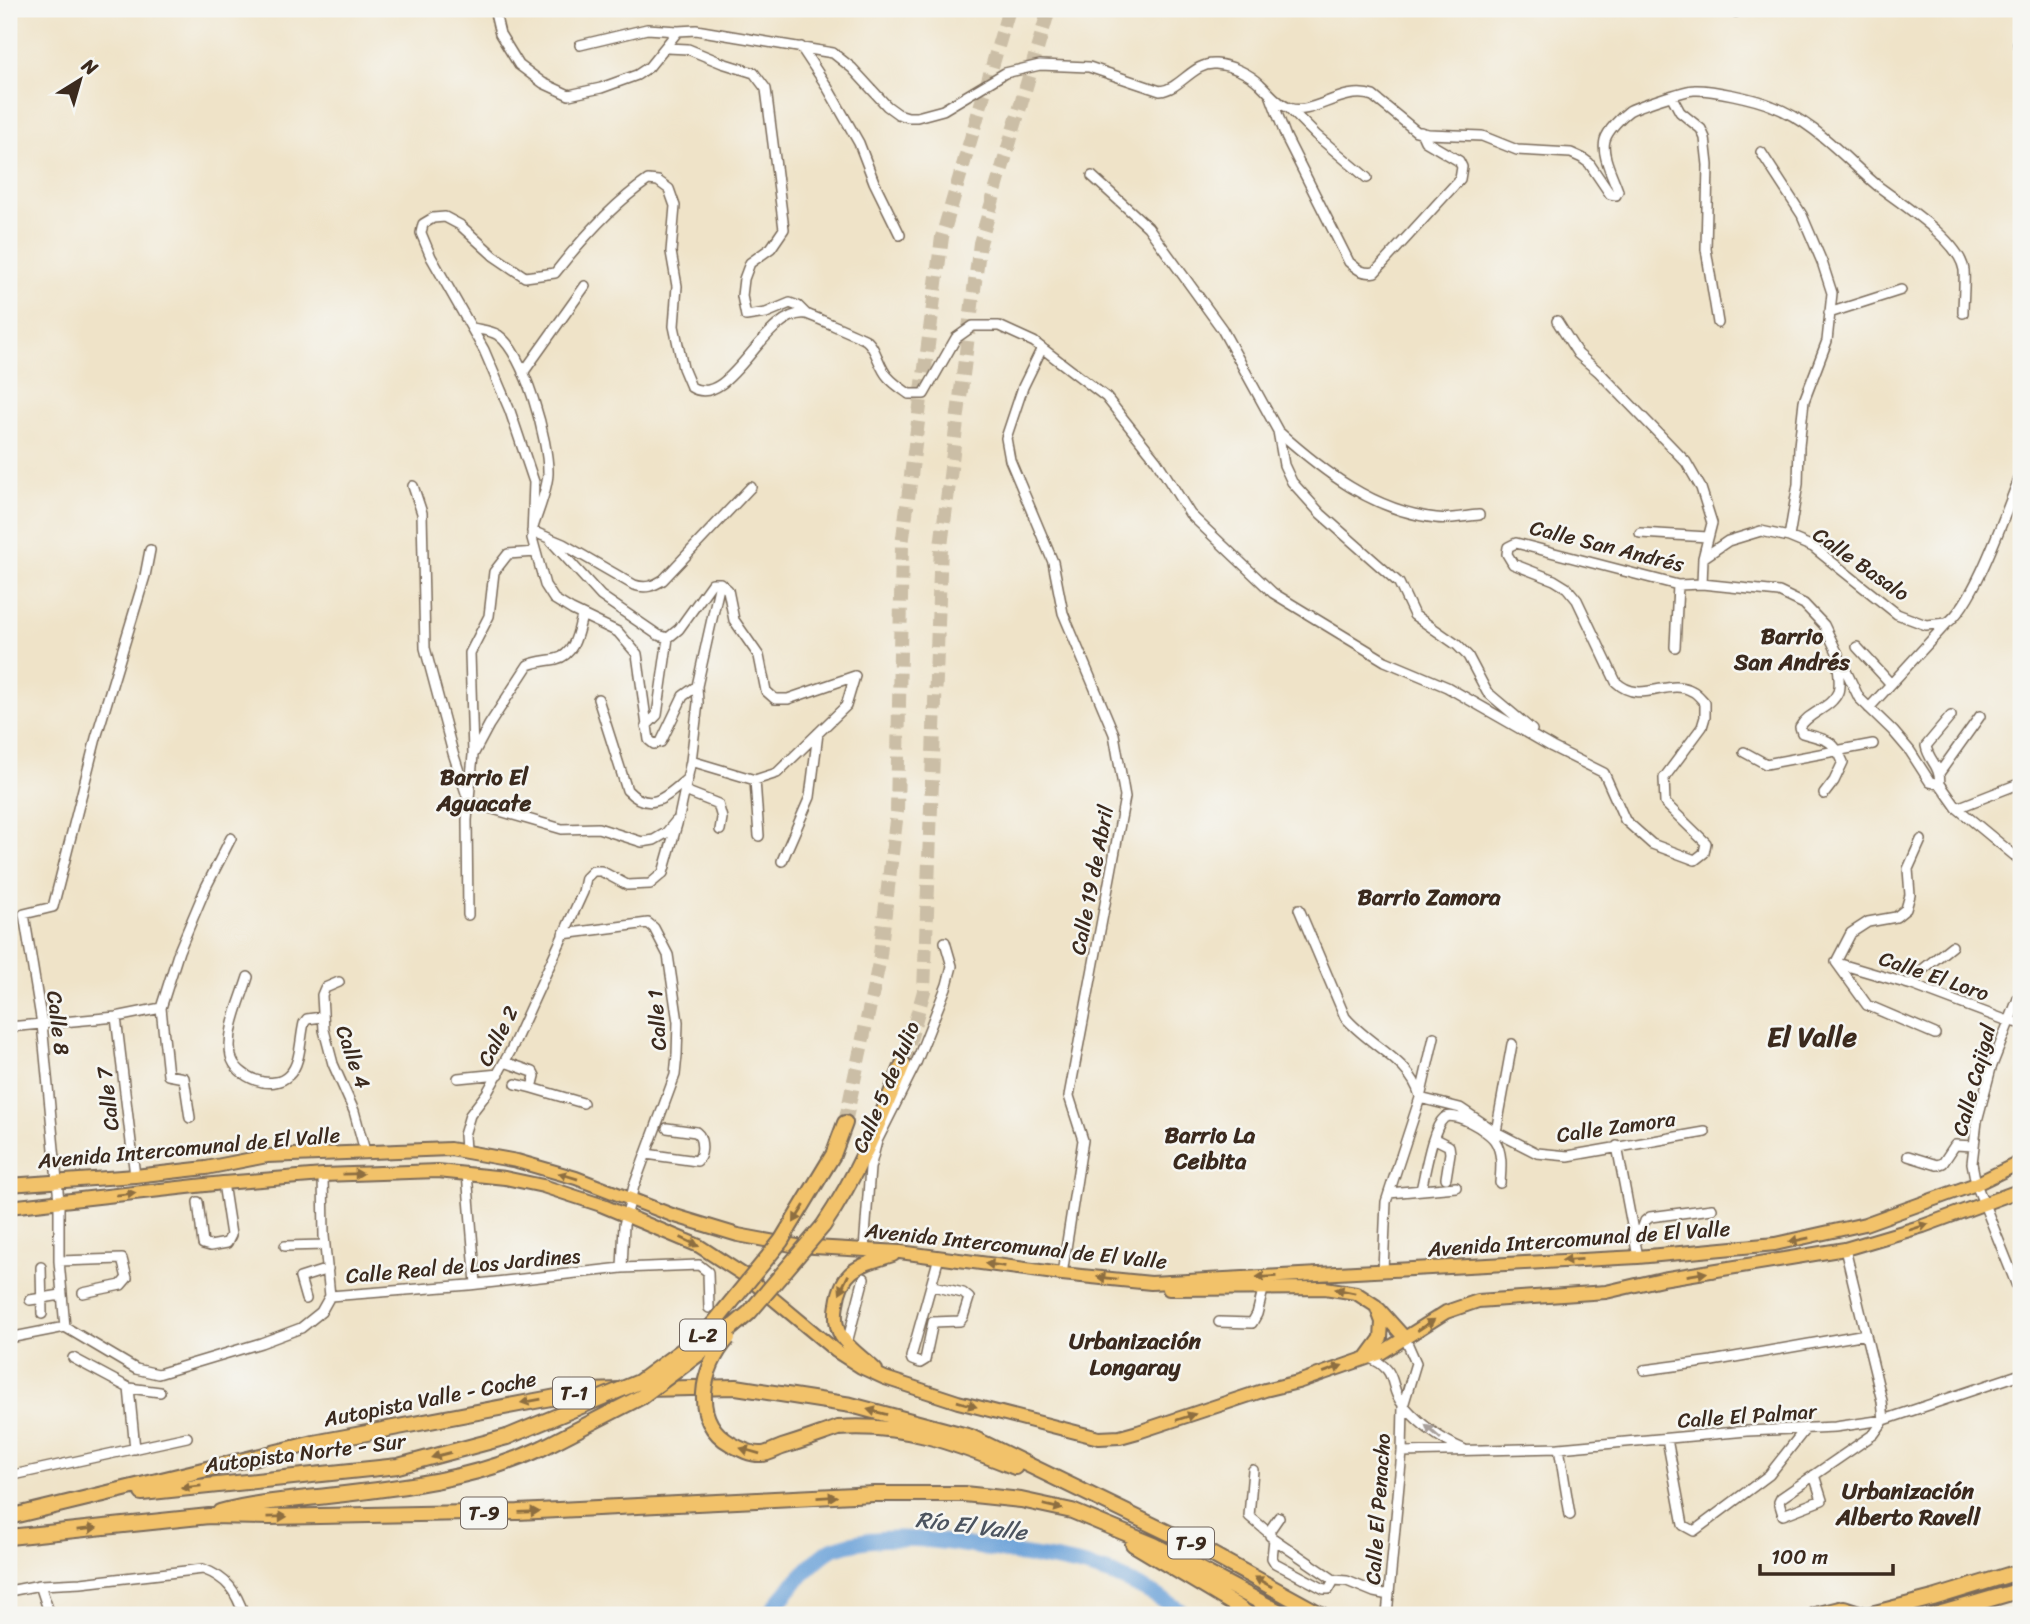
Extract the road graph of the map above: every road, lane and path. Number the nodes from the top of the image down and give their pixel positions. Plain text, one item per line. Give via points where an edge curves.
1 (494, 9) edge
2 (678, 31) junction
3 (580, 45) dead end
4 (800, 47) junction
5 (667, 48) junction
6 (1270, 95) junction
7 (1672, 97) junction
8 (1290, 109) junction
9 (1421, 132) junction
10 (1761, 152) dead end
11 (1092, 176) dead end
12 (1367, 178) dead end
13 (900, 235) dead end
14 (585, 286) dead end
15 (1901, 290) dead end
16 (1829, 313) junction
17 (1963, 313) dead end
18 (806, 314) junction
19 (1557, 321) dead end
20 (1718, 323) dead end
21 (472, 328) junction
22 (1042, 348) junction
23 (523, 373) junction
24 (1278, 431) junction
25 (2021, 474) edge
26 (413, 486) dead end
27 (751, 487) dead end
28 (1479, 515) dead end
29 (532, 531) junction
30 (1640, 533) dead end
31 (1708, 537) junction
32 (1789, 537) junction
33 (549, 540) junction
34 (150, 550) dead end
35 (536, 552) junction
36 (1703, 558) junction
37 (720, 583) junction
38 (1702, 584) junction
39 (1678, 585) junction
40 (582, 616) junction
41 (1947, 623) junction
42 (668, 638) junction
43 (1675, 647) dead end
44 (1857, 648) dead end
45 (1837, 652) junction
46 (1891, 684) junction
47 (696, 686) junction
48 (598, 699) dead end
49 (1869, 708) junction
50 (1951, 716) dead end
51 (1980, 716) dead end
52 (646, 726) junction
53 (818, 733) junction
54 (1873, 744) dead end
55 (1552, 747) junction
56 (1744, 752) dead end
57 (1838, 752) junction
58 (473, 755) junction
59 (691, 761) junction
60 (1940, 772) junction
61 (688, 778) junction
62 (755, 780) junction
63 (2021, 783) edge
64 (1940, 784) junction
65 (685, 791) junction
66 (1824, 794) dead end
67 (469, 803) junction
68 (1957, 808) junction
69 (679, 817) junction
70 (720, 830) dead end
71 (760, 836) dead end
72 (231, 838) dead end
73 (1921, 840) dead end
74 (782, 861) dead end
75 (2021, 861) edge
76 (1299, 909) dead end
77 (468, 915) dead end
78 (563, 934) junction
79 (945, 942) dead end
80 (1952, 946) dead end
81 (1836, 962) junction
82 (248, 977) dead end
83 (339, 982) dead end
84 (1912, 985) junction
85 (2021, 991) edge
86 (161, 1007) junction
87 (116, 1017) junction
88 (322, 1017) junction
89 (2008, 1021) junction
90 (2021, 1023) edge
91 (43, 1024) junction
92 (9, 1027) edge
93 (1935, 1034) dead end
94 (1434, 1037) dead end
95 (1512, 1044) dead end
96 (505, 1062) junction
97 (903, 1064) tunnel mouth
98 (499, 1074) junction
99 (458, 1077) dead end
100 (516, 1084) dead end
101 (532, 1088) junction
102 (1420, 1098) junction
103 (583, 1103) dead end
104 (190, 1118) dead end
105 (845, 1123) tunnel mouth
106 (667, 1128) dead end
107 (1496, 1132) junction
108 (1705, 1132) dead end
109 (1435, 1139) junction
110 (1617, 1146) junction
111 (1974, 1146) junction
112 (465, 1150) junction
113 (365, 1151) junction
114 (646, 1154) junction
115 (1908, 1156) dead end
116 (2021, 1162) edge
117 (467, 1173) junction
118 (323, 1175) junction
119 (135, 1177) junction
120 (1446, 1178) dead end
121 (57, 1180) junction
122 (223, 1183) junction
123 (1500, 1183) dead end
124 (1976, 1184) junction
125 (9, 1185) edge
126 (1456, 1187) dead end
127 (1421, 1190) junction
128 (2021, 1190) edge
129 (1389, 1193) junction
130 (632, 1199) junction
131 (58, 1201) junction
132 (198, 1202) dead end
133 (1985, 1205) junction
134 (9, 1207) edge
135 (1712, 1209) dead end
136 (628, 1214) junction
137 (1633, 1232) junction
138 (325, 1245) junction
139 (285, 1246) dead end
140 (1845, 1249) junction
141 (864, 1250) junction
142 (900, 1252) junction
143 (939, 1257) junction
144 (1638, 1257) junction
145 (60, 1261) junction
146 (41, 1267) dead end
147 (328, 1269) junction
148 (622, 1269) junction
149 (1383, 1270) junction
150 (1062, 1274) junction
151 (864, 1278) dead end
152 (1151, 1283) junction
153 (476, 1284) junction
154 (933, 1286) junction
155 (1263, 1290) junction
156 (83, 1293) dead end
157 (61, 1295) junction
158 (2021, 1296) edge
159 (330, 1297) junction
160 (43, 1299) junction
161 (306, 1299) dead end
162 (30, 1300) dead end
163 (1376, 1306) junction
164 (709, 1308) dead end
165 (750, 1313) junction
166 (42, 1314) dead end
167 (1219, 1322) dead end
168 (65, 1327) junction
169 (1866, 1334) junction
170 (9, 1338) edge
171 (1405, 1338) junction
172 (847, 1343) junction
173 (1367, 1357) junction
174 (73, 1359) dead end
175 (1644, 1370) dead end
176 (2021, 1374) edge
177 (885, 1378) junction
178 (128, 1388) junction
179 (160, 1392) dead end
180 (1403, 1406) junction
181 (1884, 1420) junction
182 (1806, 1429) junction
183 (187, 1437) dead end
184 (1667, 1439) junction
185 (1559, 1448) junction
186 (135, 1449) junction
187 (1402, 1451) junction
188 (1468, 1451) junction
189 (1253, 1470) dead end
190 (1814, 1475) junction
191 (9, 1476) edge
192 (1056, 1477) junction
193 (88, 1498) junction
194 (209, 1516) junction
195 (1570, 1516) dead end
196 (9, 1517) edge
197 (1279, 1517) dead end
198 (1093, 1519) junction
199 (9, 1525) edge
200 (1272, 1536) junction
201 (14, 1537) edge
202 (1299, 1556) junction
203 (1290, 1571) junction
204 (2021, 1572) edge
205 (1334, 1580) junction
206 (40, 1585) junction
207 (2021, 1590) edge
208 (9, 1591) edge
209 (1389, 1595) junction
210 (50, 1615) edge
211 (244, 1615) edge
212 (1249, 1615) edge
213 (1285, 1615) edge
214 (1322, 1615) edge
215 (1387, 1615) edge
216 (1815, 1615) edge
217 (1866, 1615) edge
218 (1935, 1615) edge

1 - 5 street via 500,34 519,65 542,83 569,95 637,75
2 - 3 street via 646,29
2 - 4 street
2 - 5 street
4 - 6 street via 833,53 887,106 908,117 943,110 1005,73 1040,65 1089,67 1160,91 1214,63 1241,72
4 - 13 street via 859,143
5 - 18 street via 688,49 754,73 766,89 784,229 771,248 750,263 744,279 743,310 746,316 790,303
6 - 8 street
6 - 9 street via 1349,262 1367,273 1375,272 1460,179 1459,161 1426,141
7 - 9 street via 1630,110 1608,133 1604,143 1616,195 1610,194 1589,163 1571,153 1517,150 1482,136
7 - 17 street via 1706,91 1772,105 1802,121 1910,208 1958,256 1964,269
7 - 20 street via 1704,138 1708,165 1706,249
8 - 9 street via 1364,93
8 - 12 street
10 - 16 street via 1802,215 1822,262 1832,293
11 - 24 street via 1148,227 1169,254 1222,329
14 - 23 street
15 - 16 street
16 - 32 street via 1827,341 1804,401
18 - 21 street via 785,318 713,391 691,387 674,326 677,286 671,252 675,206 669,189 648,180 573,250 555,273 525,277 445,217 423,224 421,233 431,257
18 - 22 street via 868,341 888,377 909,394 924,394 956,338 973,327 999,326
19 - 31 street via 1578,354 1686,462 1701,488 1712,523
21 - 23 street via 499,336 513,350
21 - 29 street via 510,411 534,482
22 - 55 street via 1106,397 1156,460 1190,514 1273,593 1385,661 1447,687
22 - 150 street, Calle 19 de Abril via 1023,387 1006,438 1008,449 1053,562 1063,613 1114,734 1125,797 1069,1096 1083,1140
23 - 29 street via 547,449 548,476
24 - 28 street via 1338,480 1393,509 1437,519
24 - 55 street via 1284,465 1306,499 1399,583 1414,615 1468,656 1487,692
25 - 41 street via 1969,599
26 - 67 street via 422,513 425,648
27 - 33 street via 663,580 651,587 634,585
29 - 33 street
29 - 35 street
30 - 31 street
31 - 36 street
32 - 36 street, Calle Basalo via 1761,531 1728,541
32 - 41 street, Calle Basalo via 1813,547 1897,614 1926,625
33 - 42 street via 601,596
34 - 91 street, Calle 8 via 52,907 24,914
35 - 40 street via 554,599
35 - 58 street via 508,554 494,572 489,616 470,653
36 - 38 street
37 - 42 street via 712,583
37 - 47 street
37 - 53 street via 728,590 734,620 759,656 766,691 775,699 788,699 855,676 846,706
38 - 39 street, Calle San Andrés
38 - 45 street, Calle San Andrés via 1779,592 1798,599 1824,625
39 - 43 street
39 - 55 street, Calle San Andrés via 1516,543 1508,547 1513,564 1554,580 1577,600 1616,682 1626,691 1692,690 1705,703 1702,727 1664,778 1665,803 1706,843 1704,853 1695,860 1652,844 1625,820 1604,773
40 - 52 street via 618,632 637,654
40 - 58 street via 568,653 528,665
41 - 46 street
42 - 52 street via 657,715
44 - 46 street
45 - 49 street, Calle San Andrés via 1859,698
45 - 57 street via 1839,691 1800,727 1802,733 1831,741
46 - 49 street
47 - 52 street via 683,695 661,743 649,740
47 - 59 street
48 - 61 street via 627,790 634,798 661,801
49 - 64 street, Calle San Andrés via 1902,741 1930,782
50 - 60 street via 1926,746
51 - 60 street
53 - 62 street via 777,773
53 - 74 street via 810,797
54 - 57 street
56 - 57 street via 1766,764
57 - 66 street via 1843,762
58 - 67 street
59 - 61 street
59 - 62 street
60 - 64 street
61 - 65 street
62 - 71 street
63 - 68 street
64 - 68 street, Calle San Andrés
65 - 69 street
65 - 70 street via 718,804
67 - 69 street via 562,829 598,828 642,842 666,833
67 - 77 street
68 - 75 street, Calle San Andrés
69 - 78 street, Calle 2 via 663,873 650,884 627,885 593,871
72 - 86 street via 205,887
73 - 81 street via 1908,869 1906,909 1851,933
76 - 102 street via 1345,1017 1409,1072
78 - 96 street, Calle 2
78 - 114 street, Calle 1 via 648,923 668,955 678,1022 675,1075
79 - 141 street, Calle 5 de Julio via 952,966 947,985 916,1063 877,1141 870,1168
80 - 84 street via 1922,970
81 - 84 street, Calle El Loro
81 - 93 street via 1867,1005
82 - 88 street via 231,1037 231,1055 242,1073 264,1081 286,1077 295,1066 304,1023
83 - 88 street, Calle 4 via 325,988
84 - 89 street, Calle El Loro
85 - 89 street, Calle Cajigal
86 - 87 street
86 - 104 street via 168,1075 184,1078
87 - 91 street
87 - 119 street, Calle 7
88 - 113 street, Calle 4 via 333,1064
89 - 90 street, Calle El Loro
89 - 111 street, Calle Cajigal via 1991,1068
91 - 92 street
91 - 121 street, Calle 8
94 - 102 street
95 - 107 street
96 - 98 street, Calle 2
96 - 101 street via 533,1072
97 - 165 highway, L-2, bridge via 845,1194
98 - 99 street
98 - 112 street, Calle 2 via 466,1125
100 - 101 street
101 - 103 street
102 - 107 street, Calle Zamora via 1460,1108
102 - 129 street
105 -> 193 highway, Autopista Norte - Sur / L-2, bridge via 833,1155 781,1241 706,1333 639,1382 507,1437 398,1466
106 - 114 street via 696,1132 699,1159
107 - 110 street, Calle Zamora via 1537,1153 1568,1156
108 - 110 street, Calle Zamora
109 - 120 street via 1449,1146
109 - 123 street via 1441,1122 1450,1115 1486,1132 1498,1148
109 - 127 street
110 - 137 street
111 - 115 street via 1955,1145 1937,1166
111 - 124 street, Calle Cajigal
112 - 113 main road, Avenida Intercomunal de El Valle
130 -> 112 main road, Avenida Intercomunal de El Valle via 554,1172
113 - 119 main road, Avenida Intercomunal de El Valle via 267,1156
114 - 130 street, Calle 1
116 - 124 main road, Avenida Intercomunal de El Valle
118 -> 117 main road, Avenida Intercomunal de El Valle
117 - 136 main road, Avenida Intercomunal de El Valle via 543,1186
117 - 153 street
118 - 122 main road, Avenida Intercomunal de El Valle
118 - 138 street
119 - 121 main road, Avenida Intercomunal de El Valle
121 - 125 main road, Avenida Intercomunal de El Valle
121 - 131 street, Calle 8
131 -> 122 main road, Avenida Intercomunal de El Valle
122 - 132 street via 227,1243 203,1244
124 - 133 street, Calle Cajigal
124 -> 144 main road, Avenida Intercomunal de El Valle via 1820,1236 1730,1250
126 - 127 street
127 - 129 street
128 - 133 main road, Avenida Intercomunal de El Valle
129 - 149 street
130 - 136 street, Calle 1
130 - 141 main road, Avenida Intercomunal de El Valle via 738,1235 797,1246
131 - 134 main road, Avenida Intercomunal de El Valle
131 - 145 street
140 -> 133 main road, Avenida Intercomunal de El Valle
133 - 158 street, Calle Cajigal
135 - 137 street via 1650,1217 1642,1229
136 - 148 street
136 -> 177 main road, Avenida Intercomunal de El Valle via 699,1246 747,1277 836,1351
137 - 144 street
138 - 139 street
138 - 147 street
140 - 169 street
171 -> 140 main road, Avenida Intercomunal de El Valle via 1447,1312 1478,1301 1606,1292
141 - 142 main road, Avenida Intercomunal de El Valle
142 - 143 main road, Avenida Intercomunal de El Valle
142 -> 172 main road via 860,1265 844,1281 836,1324
150 -> 143 main road, Avenida Intercomunal de El Valle
143 - 154 street
144 -> 149 main road, Avenida Intercomunal de El Valle
145 - 156 street via 122,1259 125,1282
145 - 157 street
146 - 160 street
147 - 159 street
147 - 161 street via 302,1276
148 - 153 street, Calle Real de Los Jardines
148 - 164 street, Calle Real de Los Jardines via 699,1265 708,1272
149 -> 152 main road, Avenida Intercomunal de El Valle
152 -> 150 main road, Avenida Intercomunal de El Valle
151 - 172 street
152 - 155 main road via 1171,1290
153 - 159 street, Calle Real de Los Jardines
154 - 154 street via 969,1298 960,1321 933,1322 925,1360 920,1363 911,1359
163 -> 155 main road via 1364,1296 1339,1289
155 - 167 street via 1252,1323
157 - 160 street
157 - 168 street
159 - 168 street, Calle Real de Los Jardines via 321,1312 301,1328 158,1374 136,1369
160 - 162 street
160 - 166 street
163 - 171 main road
163 - 173 main road via 1382,1332
192 -> 165 highway, bridge via 1040,1476 905,1430 838,1428 762,1454 725,1440 711,1426 704,1408 710,1362
165 - 194 highway, L-2, bridge via 641,1397 523,1457 434,1481 250,1504
168 - 170 street
169 - 175 street
169 - 181 street
171 - 173 main road, Avenida Intercomunal de El Valle
171 - 180 street via 1416,1363
172 - 177 main road
177 -> 173 main road, Avenida Intercomunal de El Valle via 1099,1438 1149,1429
173 - 180 street via 1386,1367
174 - 178 street
176 - 181 street, Calle El Palmar
178 - 179 street
178 - 186 street
180 - 187 street, Calle El Penacho
188 -> 180 street, Calle El Palmar via 1442,1440
181 - 182 street, Calle El Palmar
181 - 190 street via 1874,1434
182 - 184 street, Calle El Palmar
182 - 184 street via 1769,1475 1694,1531 1683,1525
183 - 186 street
184 - 185 street, Calle El Palmar
185 - 188 street, Calle El Palmar
185 - 195 street
186 - 191 street
187 - 188 street, Calle El Palmar
187 - 209 street, Calle El Penacho
189 - 200 street via 1249,1516
190 - 190 street via 1822,1500 1783,1515 1780,1499
192 -> 193 highway, Autopista Valle - Coche / T-1 via 971,1437 851,1405 736,1387 687,1387 588,1391 470,1412 314,1443
214 -> 192 highway, Autopista Valle - Coche / T-9
193 - 196 highway, Autopista Valle - Coche / T-1
194 -> 198 highway, T-9 via 519,1512 874,1494 964,1494 1021,1500
201 -> 194 highway
197 - 200 street
198 - 212 highway
198 - 213 highway, T-9 via 1154,1545
199 - 201 highway
200 - 202 street
200 - 203 street via 1273,1561
202 - 203 street
202 - 205 street
203 - 205 street via 1324,1589
204 - 217 highway
205 - 209 street
206 - 208 street
206 - 210 street
206 - 211 street via 203,1569 230,1584
207 - 218 highway
209 - 215 street, Calle El Penacho
216 - 217 highway via 1844,1608

